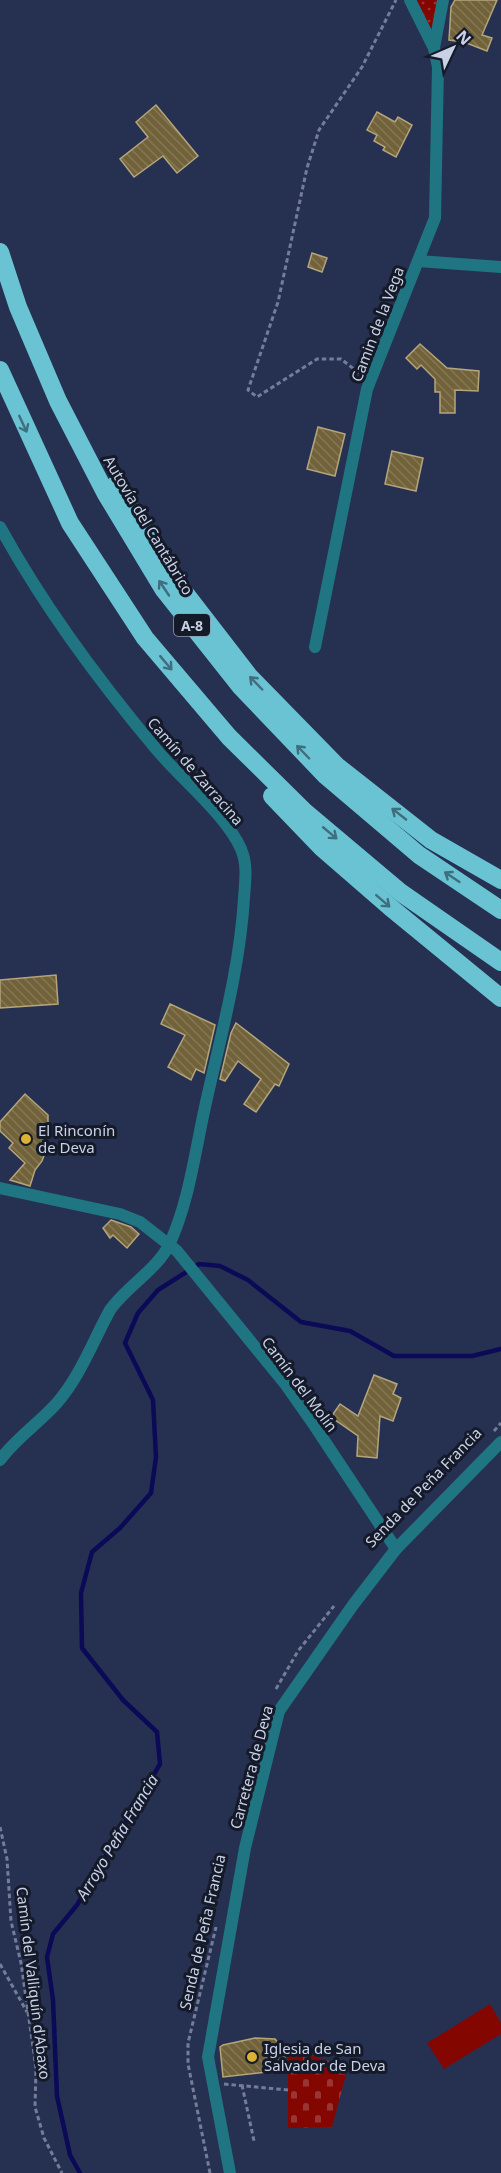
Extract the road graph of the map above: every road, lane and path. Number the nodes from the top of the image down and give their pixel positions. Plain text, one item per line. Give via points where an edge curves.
1 (396, 0) edge
2 (410, 0) edge
3 (443, 0) edge
4 (434, 48) junction
5 (0, 242) edge
6 (0, 252) edge
7 (418, 261) junction
8 (501, 267) edge
9 (0, 370) edge
10 (370, 381) junction
11 (0, 527) edge
12 (315, 647) dead end
13 (228, 737) junction
14 (501, 880) edge
15 (501, 910) edge
16 (501, 962) edge
17 (501, 998) edge
18 (0, 1188) edge
19 (170, 1245) junction
20 (501, 1423) edge
21 (493, 1431) dead end
22 (501, 1442) edge
23 (0, 1460) edge
24 (396, 1549) junction
25 (338, 1602) dead end
26 (276, 1690) dead end
27 (0, 1827) edge
28 (218, 1917) dead end
29 (0, 1964) edge
30 (29, 2017) junction
31 (212, 2083) junction
32 (242, 2085) junction
33 (288, 2090) dead end
34 (254, 2141) dead end
35 (62, 2173) edge
36 (210, 2173) edge
37 (230, 2173) edge

1 - 10 path via 362,67 319,130 278,302 248,390 257,397 317,359 341,359
2 - 4 street, Camin de la Vega
3 - 4 street, Camin de la Vega
4 - 7 street, Camin de la Vega via 438,67 435,218
14 -> 5 highway via 431,840 337,766 249,676 178,584 118,491 68,398
15 -> 6 highway, Autovía del Cantábrico / A-8 via 419,855 326,776 240,686 164,590 106,494 58,401 18,307
7 - 8 street
7 - 10 street, Camin de la Vega
9 -> 13 highway via 70,523 145,638
10 - 12 street, Camin de la Vega
11 - 19 street, Camín de Zarracina via 17,558 113,697 172,769 221,819 241,849 246,867 243,924 223,1025
13 -> 16 highway via 304,812 400,891
13 -> 17 highway via 259,783 322,848
18 - 19 street, Camín del Molín via 120,1214 140,1222
19 - 23 street via 117,1300 72,1383 56,1404 11,1444
19 - 24 street, Camín del Molín via 286,1385
20 - 21 path, Senda de Peña Francia
22 - 24 street, Carretera de Deva
24 - 31 street, Carretera de Deva via 279,1711 245,1848 208,2057
25 - 26 path via 298,1651
27 - 30 path, Camín del Valliquín d'Abaxo via 8,1859 11,1921
28 - 36 path, Senda de Peña Francia via 188,2043 188,2064
29 - 30 path
30 - 35 path, Camín del Valliquín d'Abaxo via 36,2068 35,2107 44,2138
31 - 32 path
31 - 37 street, Carretera de Deva
32 - 33 path
32 - 34 path

